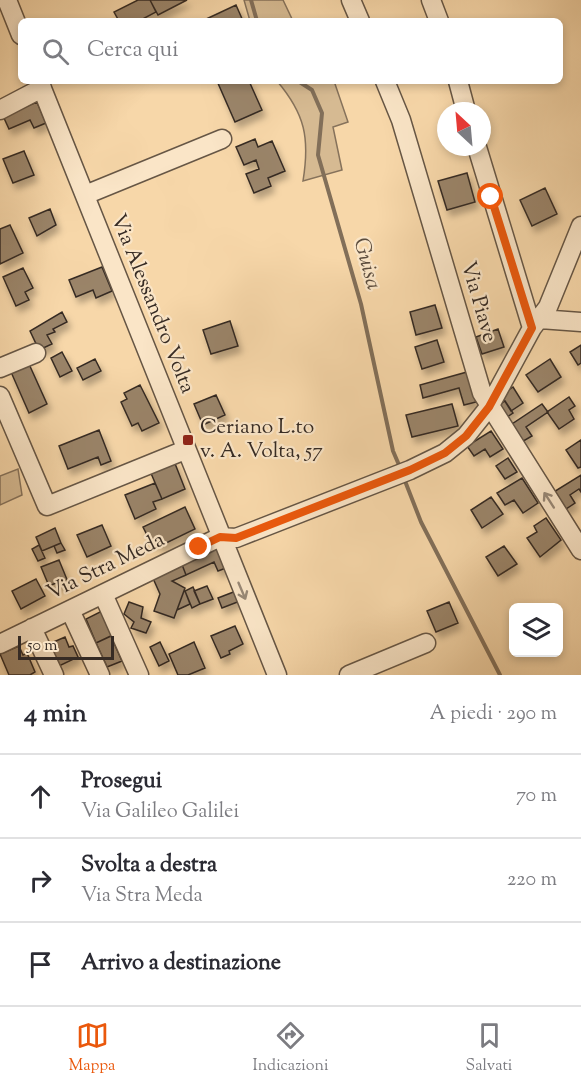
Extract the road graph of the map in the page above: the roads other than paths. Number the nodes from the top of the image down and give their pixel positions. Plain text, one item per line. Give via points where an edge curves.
1 (7, 0) edge
2 (351, 0) edge
3 (431, 0) edge
4 (359, 18) edge
5 (438, 18) edge
6 (18, 28) edge
7 (39, 84) edge
8 (41, 84) edge
9 (386, 84) edge
10 (459, 84) edge
11 (464, 102) edge
12 (0, 110) edge
13 (222, 140) dead end
14 (480, 156) edge
15 (85, 195) junction
16 (581, 226) edge
17 (581, 322) edge
18 (536, 323) junction
19 (36, 353) dead end
20 (0, 368) edge
21 (0, 396) edge
22 (489, 407) junction
23 (185, 450) junction
24 (220, 537) junction
25 (581, 549) edge
26 (103, 594) junction
27 (70, 610) junction
28 (32, 628) junction
29 (426, 643) dead end
30 (0, 644) edge
31 (54, 675) edge
32 (100, 675) edge
33 (139, 675) edge
34 (277, 675) edge
35 (349, 675) edge

1 - 6 street
2 - 4 street
3 - 5 street
7 - 12 street
8 - 15 street, Via Alessandro Volta
9 - 22 street, Via Piave via 401,120
10 - 11 street
13 - 15 street
14 - 18 street
15 - 23 street, Via Alessandro Volta
16 - 18 street, Via Stra Meda via 548,307
17 - 18 street
18 - 22 street, Via Stra Meda
19 - 20 street
21 - 23 street via 47,506
22 - 24 street, Via Stra Meda via 466,436 445,453 410,470 236,538
25 -> 22 street, Via Piave
23 - 24 street, Via Alessandro Volta
24 - 26 street, Via Stra Meda
24 -> 34 street, Via Alessandro Volta
26 - 27 street, Via Stra Meda
26 - 33 street
27 - 28 street, Via Stra Meda
27 - 32 street
28 - 30 street, Via Stra Meda
28 - 31 street
29 - 35 street

